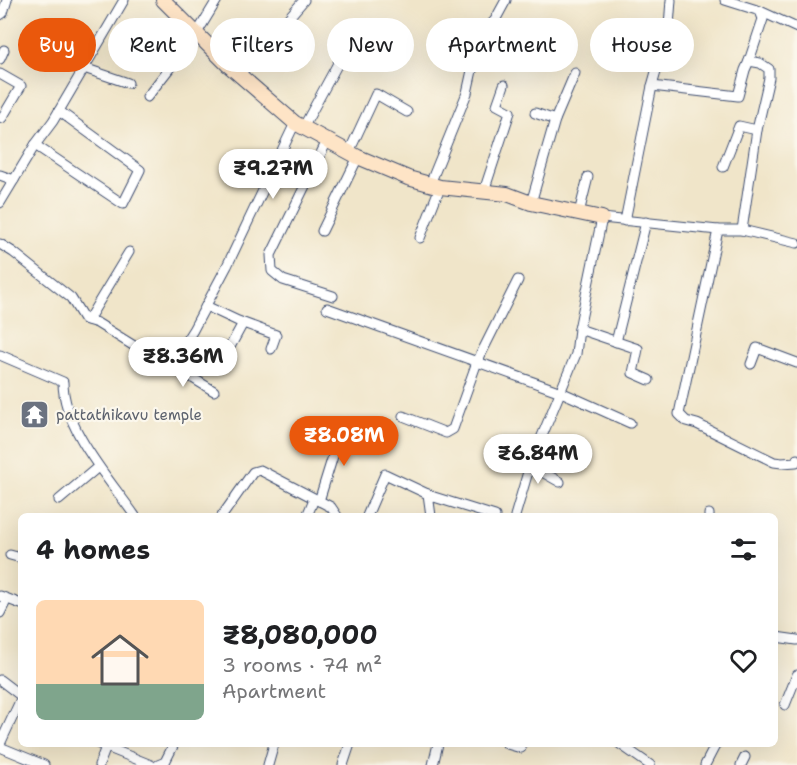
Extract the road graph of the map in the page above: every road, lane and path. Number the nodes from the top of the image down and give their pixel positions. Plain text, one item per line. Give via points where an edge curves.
1 (7, 0) edge
2 (124, 0) edge
3 (163, 0) edge
4 (217, 0) edge
5 (304, 0) edge
6 (506, 0) edge
7 (671, 0) edge
8 (725, 0) edge
9 (760, 11) junction
10 (0, 15) edge
11 (181, 18) edge
12 (495, 18) edge
13 (797, 28) edge
14 (198, 30) edge
15 (198, 35) edge
16 (96, 48) edge
17 (749, 61) junction
18 (82, 72) edge
19 (96, 72) edge
20 (166, 72) edge
21 (331, 72) edge
22 (472, 72) edge
23 (575, 73) dead end
24 (0, 74) edge
25 (240, 74) junction
26 (128, 83) dead end
27 (504, 85) dead end
28 (652, 86) junction
29 (147, 97) dead end
30 (59, 111) junction
31 (407, 112) dead end
32 (535, 113) dead end
33 (1, 119) edge
34 (555, 120) junction
35 (299, 125) junction
36 (757, 130) junction
37 (327, 141) junction
38 (35, 145) junction
39 (353, 155) junction
40 (723, 167) dead end
41 (0, 175) edge
42 (588, 177) dead end
43 (14, 180) junction
44 (435, 186) junction
45 (484, 191) junction
46 (0, 203) edge
47 (531, 203) junction
48 (579, 213) junction
49 (602, 218) junction
50 (625, 221) junction
51 (646, 222) junction
52 (718, 230) junction
53 (742, 230) junction
54 (322, 231) dead end
55 (420, 238) dead end
56 (797, 243) edge
57 (0, 244) edge
58 (129, 252) dead end
59 (518, 280) dead end
60 (333, 297) dead end
61 (206, 306) junction
62 (327, 308) dead end
63 (88, 320) junction
64 (243, 323) junction
65 (579, 329) junction
66 (616, 342) junction
67 (231, 345) dead end
68 (272, 349) dead end
69 (0, 355) edge
70 (166, 362) junction
71 (477, 362) junction
72 (797, 363) edge
73 (751, 364) dead end
74 (649, 380) dead end
75 (214, 391) dead end
76 (561, 392) junction
77 (403, 416) dead end
78 (630, 423) dead end
79 (371, 438) dead end
80 (797, 459) edge
81 (530, 465) junction
82 (98, 467) junction
83 (560, 482) dead end
84 (428, 494) junction
85 (59, 500) dead end
86 (317, 500) junction
87 (133, 513) edge
88 (224, 513) edge
89 (310, 513) edge
90 (335, 513) edge
91 (368, 513) edge
92 (431, 513) edge
93 (486, 513) edge
94 (516, 513) edge
95 (9, 555) dead end
96 (18, 557) edge
97 (4, 597) edge
98 (18, 603) edge
99 (0, 613) edge
100 (778, 637) edge
101 (797, 640) edge
102 (797, 675) edge
103 (0, 680) edge
104 (18, 695) edge
105 (785, 705) dead end
106 (18, 713) edge
107 (0, 744) edge
108 (103, 747) edge
109 (106, 747) edge
110 (172, 747) edge
111 (273, 747) edge
112 (349, 747) edge
113 (437, 747) edge
114 (518, 747) edge
115 (624, 747) edge
116 (714, 747) edge
117 (521, 748) dead end
118 (44, 765) edge
119 (99, 765) edge
120 (151, 765) edge
121 (158, 765) edge
122 (268, 765) edge
123 (343, 765) edge
124 (433, 765) edge
125 (650, 765) edge
126 (705, 765) edge

1 - 10 street
2 - 16 street
3 - 11 street
4 - 14 street
5 - 25 street
6 - 12 street
7 - 28 street via 669,26
8 - 9 street
9 - 13 street
9 - 17 street via 763,19
15 - 25 street
17 - 28 street via 738,96
17 - 36 street via 769,69
18 - 30 street
19 - 26 street
20 - 29 street
21 - 35 street
22 - 44 street
23 - 34 street
24 - 33 street via 21,86
25 - 35 street
27 - 45 street via 497,105 510,112
28 - 50 street
30 - 38 street
30 - 38 street via 140,170 123,204
31 - 39 street via 376,94
32 - 34 street
34 - 47 street
35 - 37 street
35 - 61 street
36 - 40 street via 739,126
36 - 53 street
37 - 39 street
37 - 60 street via 271,255 272,271 283,280
38 - 43 street
39 - 44 street
39 - 54 street
41 - 43 street
42 - 48 street
43 - 46 street
44 - 45 street
44 - 55 street
45 - 47 street
47 - 48 street
48 - 49 street
49 - 50 street
49 - 65 street
50 - 51 street
51 - 52 street
51 - 66 street
52 - 53 street
52 - 80 street via 679,414 686,421 774,462
53 - 56 street
57 - 63 street via 71,298
58 - 63 street
59 - 71 street
61 - 64 street
61 - 70 street via 176,357
62 - 71 street
63 - 70 street
64 - 67 street
64 - 68 street via 276,335
65 - 66 street
65 - 76 street via 576,354
66 - 74 street via 638,349 633,373
69 - 82 street via 63,382 63,397
70 - 75 street
71 - 76 street
71 - 77 street via 453,429 446,433
72 - 73 street via 757,348
76 - 78 street
76 - 81 street
79 - 86 street via 344,424
81 - 83 street
81 - 94 street
82 - 85 street
82 - 87 street
84 - 91 street via 385,474
84 - 92 street
84 - 93 street
86 - 88 street via 260,470 253,472
86 - 89 street
86 - 90 street
95 - 96 street
97 - 98 street
97 - 99 street
100 - 101 street
102 - 105 street
103 - 104 street
106 - 107 street
107 - 118 street
108 - 119 street
109 - 120 street
110 - 121 street via 165,762
111 - 122 street
112 - 123 street
113 - 124 street
114 - 117 street
115 - 125 street
116 - 126 street

